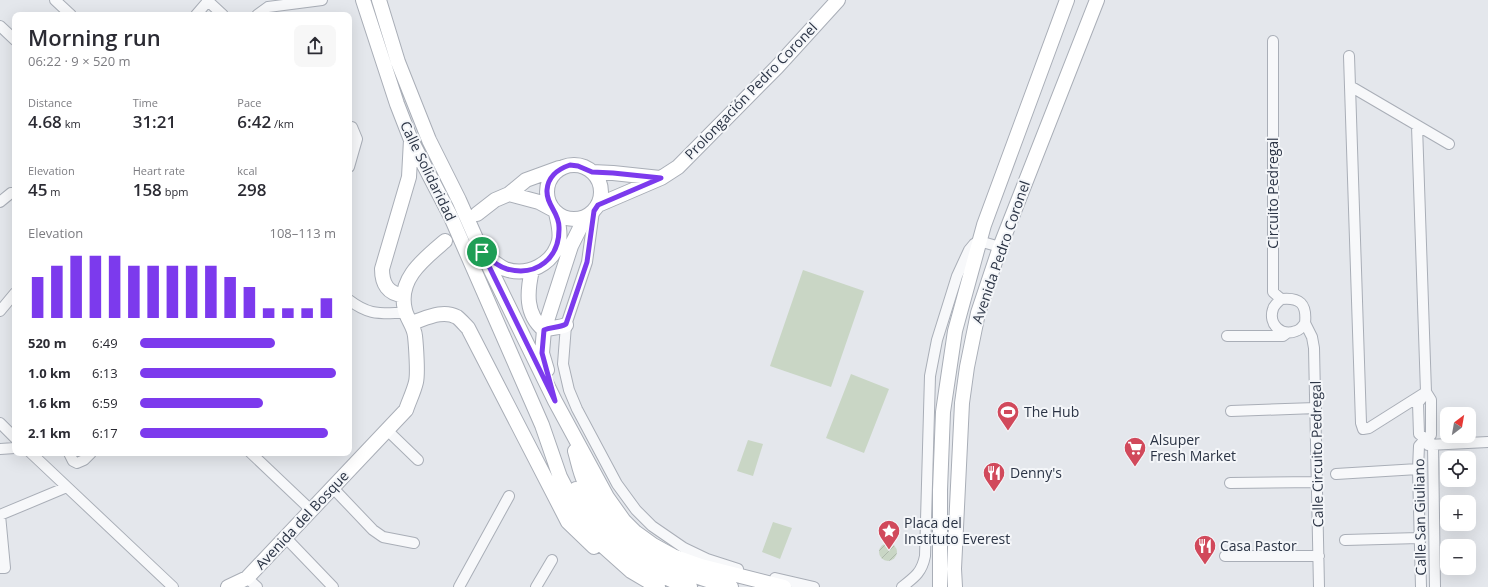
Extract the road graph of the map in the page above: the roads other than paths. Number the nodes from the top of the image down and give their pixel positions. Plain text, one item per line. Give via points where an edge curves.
1 (55, 0) edge
2 (208, 0) edge
3 (322, 0) edge
4 (363, 0) edge
5 (379, 0) edge
6 (838, 0) edge
7 (1067, 0) edge
8 (1097, 0) edge
9 (68, 12) edge
10 (198, 12) edge
11 (220, 12) edge
12 (261, 12) edge
13 (0, 26) edge
14 (12, 37) edge
15 (1274, 41) dead end
16 (1349, 56) dead end
17 (1350, 86) junction
18 (1417, 126) junction
19 (352, 127) dead end
20 (411, 140) junction
21 (1449, 144) dead end
22 (352, 158) edge
23 (563, 167) junction
24 (592, 172) junction
25 (661, 178) junction
26 (12, 193) edge
27 (509, 194) junction
28 (0, 202) edge
29 (593, 210) junction
30 (554, 211) junction
31 (477, 214) dead end
32 (445, 241) dead end
33 (979, 241) junction
34 (1000, 247) junction
35 (482, 252) junction
36 (532, 270) junction
37 (404, 295) junction
38 (12, 297) edge
39 (1281, 300) junction
40 (352, 302) edge
41 (0, 312) edge
42 (408, 318) junction
43 (1305, 323) junction
44 (566, 324) junction
45 (544, 330) junction
46 (1287, 334) junction
47 (1227, 336) dead end
48 (1426, 392) junction
49 (555, 401) junction
50 (1316, 408) junction
51 (1231, 411) dead end
52 (943, 412) junction
53 (564, 418) junction
54 (0, 424) edge
55 (542, 425) junction
56 (387, 430) junction
57 (12, 435) edge
58 (1488, 442) edge
59 (1426, 443) junction
60 (12, 448) edge
61 (0, 449) edge
62 (34, 456) edge
63 (88, 456) edge
64 (254, 456) edge
65 (71, 457) edge
66 (959, 458) junction
67 (418, 460) dead end
68 (1418, 470) junction
69 (1336, 474) dead end
70 (1318, 482) junction
71 (1230, 483) dead end
72 (957, 484) junction
73 (67, 487) junction
74 (332, 487) junction
75 (509, 496) dead end
76 (311, 510) junction
77 (0, 514) edge
78 (285, 537) junction
79 (1419, 538) junction
80 (1345, 540) dead end
81 (414, 543) dead end
82 (1225, 556) dead end
83 (1319, 556) junction
84 (552, 560) dead end
85 (2, 568) edge
86 (631, 571) junction
87 (252, 583) edge
88 (173, 587) edge
89 (228, 587) edge
90 (333, 587) edge
91 (459, 587) edge
92 (536, 587) edge
93 (658, 587) edge
94 (690, 587) edge
95 (731, 587) edge
96 (784, 587) edge
97 (814, 587) edge
98 (902, 587) edge
99 (940, 587) edge
100 (955, 587) edge
101 (961, 587) edge
102 (1319, 587) edge
103 (1421, 587) edge
104 (1435, 587) edge

1 - 9 street
2 - 10 street
2 - 11 street
3 - 12 street via 268,7
4 - 20 main road, Calle Solidaridad
5 - 35 main road, Calle Solidaridad via 398,62 429,140
6 - 25 main road, Prolongación Pedro Coronel via 772,72 678,167
7 - 33 main road, Avenida Pedro Coronel
8 - 34 main road, Avenida Pedro Coronel
13 - 14 street
15 - 39 street, Circuito Pedregal via 1273,281 1274,292
16 - 17 street
17 - 18 street
17 - 48 street via 1360,424 1363,428 1370,428
18 - 21 street
18 - 48 street
19 - 22 street via 358,139
20 - 37 main road via 409,177 382,269 387,288 392,293
20 - 55 main road, Calle Solidaridad via 451,217
23 - 24 main road via 578,166
23 - 27 main road via 526,180
23 - 30 main road via 548,183 547,197
24 - 25 main road
24 - 29 main road via 600,184 601,191
25 - 29 main road, Prolongación Pedro Coronel
26 - 28 street
27 - 30 main road via 539,202
27 - 31 main road via 495,200
29 - 30 main road via 580,219 564,217
29 - 44 street via 587,262
29 - 45 main road via 583,222 571,246
30 - 36 main road via 559,226 559,240 555,251 547,262
32 - 37 main road via 413,271
33 - 34 street
33 - 52 main road, Avenida Pedro Coronel via 955,331
33 - 98 street via 969,250 957,276 938,340 930,376 925,556 923,567
34 - 66 main road, Avenida Pedro Coronel via 978,313 967,367
35 - 36 main road via 506,269 523,272
35 - 49 main road, Calle Solidaridad
36 - 45 main road via 528,301 534,319
37 - 42 main road, Avenida del Bosque
38 - 41 street
39 - 43 street via 1292,298 1301,303 1306,312
39 - 46 street via 1273,308 1271,319 1276,329
40 - 42 street via 374,313
42 - 56 main road, Avenida del Bosque via 415,335 416,381 406,410
42 - 86 main road via 426,319 448,314 457,317 468,328 568,522 598,551 617,565
43 - 46 street via 1298,331
43 - 50 street, Calle Circuito Pedregal via 1314,348
44 - 45 main road
44 - 97 street via 563,364 576,409 616,484 636,510 652,526 707,559
45 - 49 main road via 542,353
46 - 47 street
48 - 59 street via 1431,400 1431,435
49 - 53 main road, Calle Solidaridad
50 - 51 street
50 - 70 street, Calle Circuito Pedregal
52 - 66 main road via 952,408 956,413 954,450
52 - 99 main road, Avenida Pedro Coronel
53 - 95 main road via 585,482 605,516 629,542 654,559 677,570
53 - 96 main road via 607,497 624,521 642,538 694,564
54 - 57 street
55 - 86 main road via 560,477 579,514 603,546
55 - 94 main road via 590,513 605,532 635,561
56 - 67 street
56 - 74 main road, Avenida del Bosque
58 - 59 street
59 - 68 street, Calle San Giuliano
59 - 104 street, Calle San Giuliano
60 - 61 street
62 - 73 street
63 - 65 street via 78,463
64 - 76 street
66 - 72 main road, Avenida Pedro Coronel
68 - 69 street
68 - 79 street, Calle San Giuliano
70 - 71 street
70 - 83 street, Calle Circuito Pedregal
72 - 100 main road, Avenida Pedro Coronel
72 - 101 main road via 963,497
73 - 77 street
73 - 88 street
74 - 76 main road, Avenida del Bosque
74 - 81 street via 373,530 383,536
75 - 91 street
76 - 78 main road, Avenida del Bosque
77 - 85 street
78 - 87 main road, Avenida del Bosque
78 - 90 street
79 - 80 street
79 - 103 street, Calle San Giuliano
82 - 83 street
83 - 102 street, Calle Circuito Pedregal
84 - 92 street
86 - 93 main road
87 - 89 main road, Avenida del Bosque

